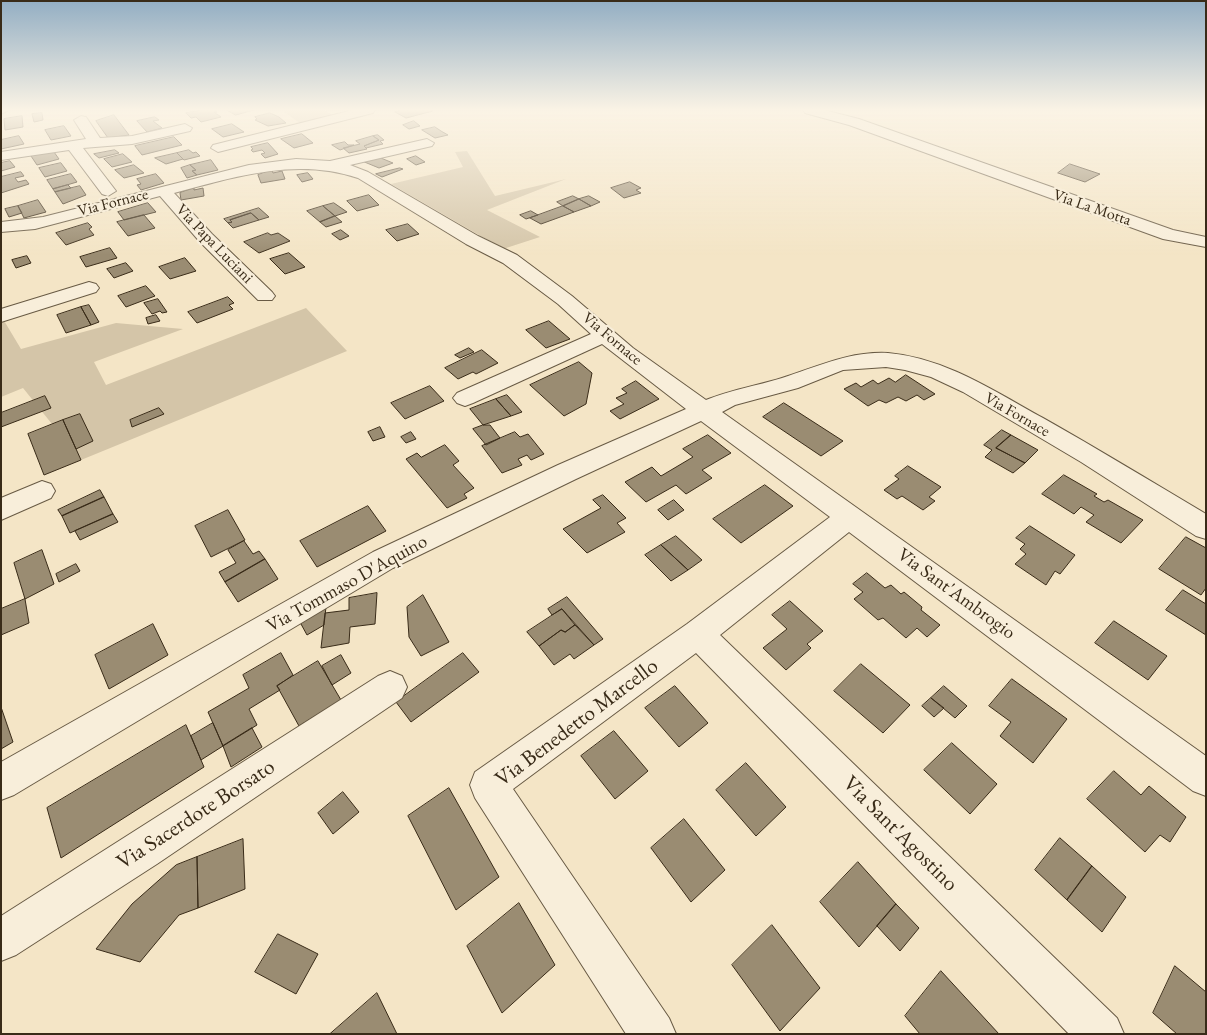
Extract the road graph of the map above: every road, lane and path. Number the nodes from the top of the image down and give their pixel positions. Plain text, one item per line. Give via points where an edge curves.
1 (83, 158) edge
2 (227, 158) edge
3 (361, 158) edge
4 (951, 158) edge
5 (332, 165) junction
6 (238, 172) junction
7 (164, 191) junction
8 (108, 192) dead end
9 (1, 227) edge
10 (1206, 242) edge
11 (89, 288) dead end
12 (265, 296) dead end
13 (1, 316) edge
14 (604, 334) junction
15 (465, 398) dead end
16 (706, 410) junction
17 (42, 491) dead end
18 (1, 510) edge
19 (851, 516) junction
20 (1206, 528) edge
21 (698, 634) junction
22 (390, 687) dead end
23 (1206, 778) edge
24 (1, 782) edge
25 (1, 940) edge
26 (653, 1034) edge
27 (1101, 1034) edge

1 - 8 street
2 - 6 street
3 - 5 street
4 - 10 street, Via La Motta via 1169,235
5 - 6 street, Via Fornace via 301,163
5 - 14 street, Via Fornace via 363,175 510,259
6 - 7 street, Via Fornace
7 - 9 street, Via Fornace via 38,223
7 - 12 street, Via Papa Luciani
11 - 13 street
14 - 15 street
14 - 16 street, Via Fornace via 625,353
16 - 19 street, Via Sant'Ambrogio
16 - 20 street, Via Fornace via 727,400 790,383 840,364 873,360 907,363 939,372 970,388 1090,456
16 - 24 street, Via Tommaso D'Aquino via 383,560
17 - 18 street
19 - 21 street, Via Benedetto Marcello
19 - 23 street, Via Sant'Ambrogio
21 - 26 street, Via Benedetto Marcello via 488,785
21 - 27 street, Via Sant'Agostino
22 - 25 street, Via Sacerdote Borsato

